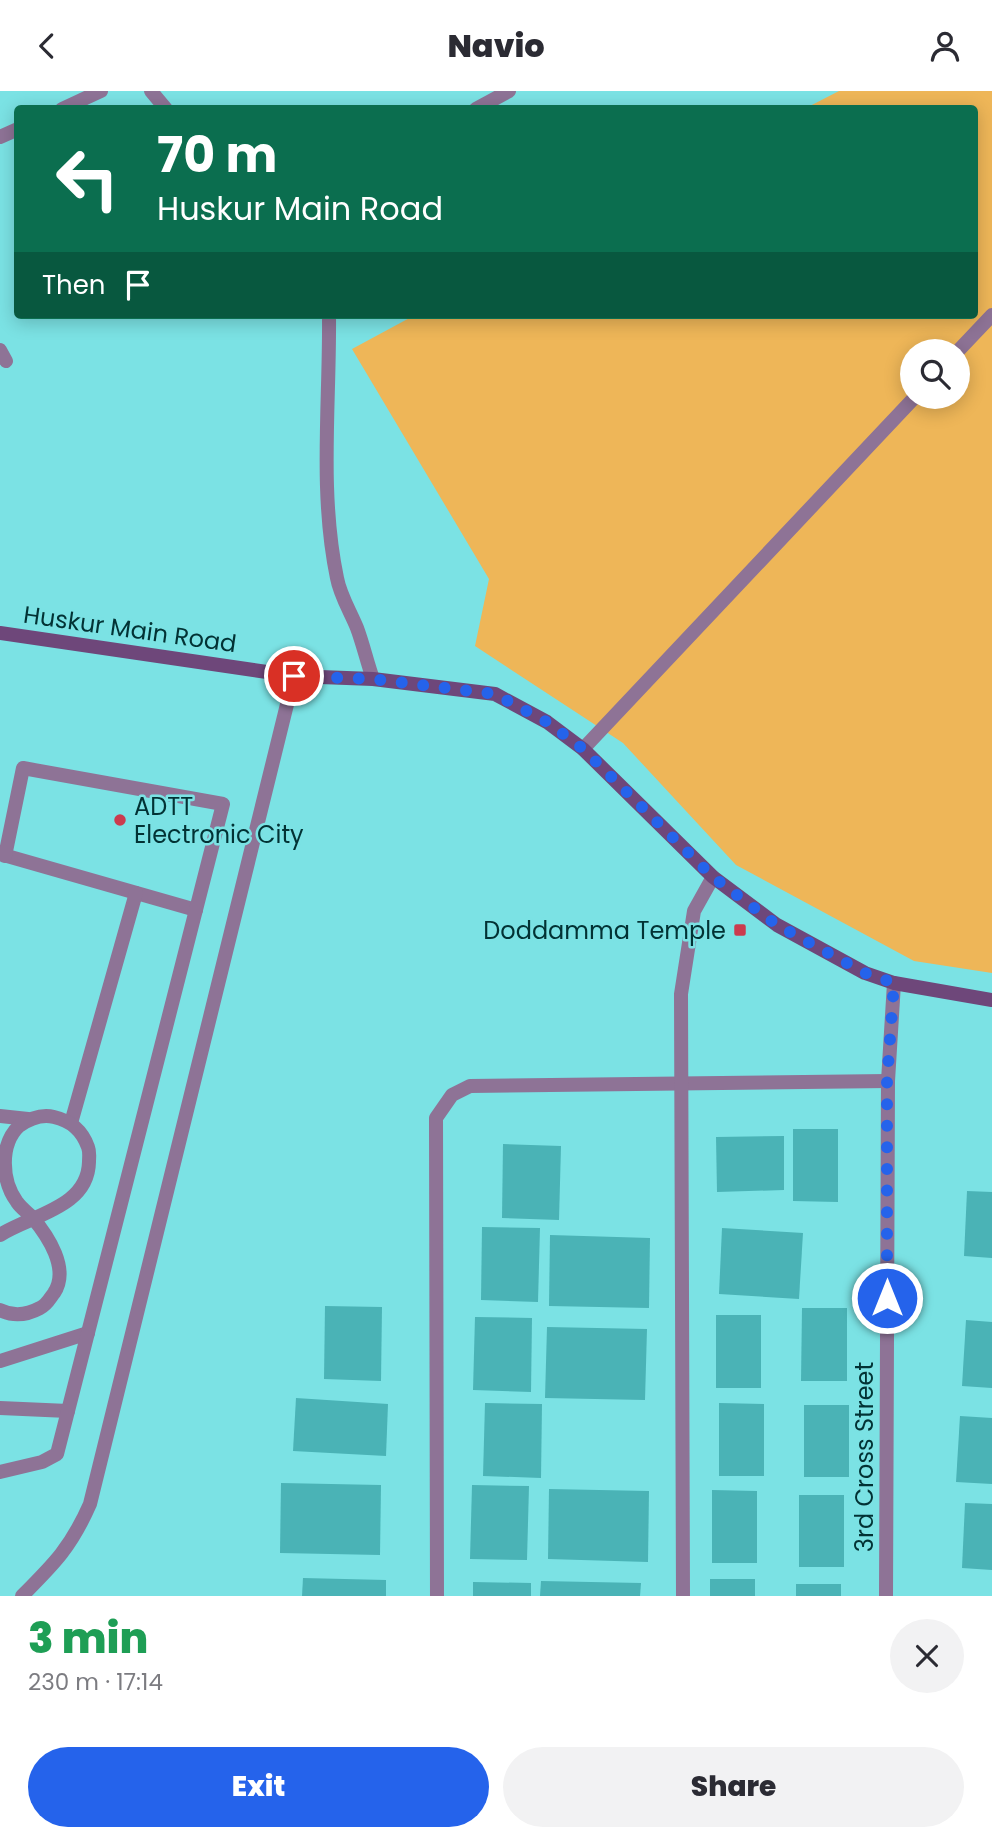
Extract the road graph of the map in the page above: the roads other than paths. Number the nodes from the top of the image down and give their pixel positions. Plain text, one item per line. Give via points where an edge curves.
1 (101, 91) edge
2 (151, 91) edge
3 (509, 91) edge
4 (71, 105) edge
5 (163, 105) edge
6 (483, 105) edge
7 (992, 315) edge
8 (329, 319) edge
9 (969, 339) edge
10 (904, 409) edge
11 (0, 633) edge
12 (294, 676) junction
13 (373, 679) junction
14 (583, 749) junction
15 (3, 855) edge
16 (713, 877) junction
17 (136, 893) junction
18 (196, 910) junction
19 (894, 983) junction
20 (992, 1000) edge
21 (887, 1081) junction
22 (682, 1083) junction
23 (0, 1116) edge
24 (28, 1119) junction
25 (71, 1123) junction
26 (33, 1218) junction
27 (0, 1235) edge
28 (0, 1310) edge
29 (88, 1333) junction
30 (0, 1361) edge
31 (0, 1408) edge
32 (68, 1411) junction
33 (0, 1472) edge
34 (22, 1596) edge
35 (437, 1596) edge
36 (683, 1596) edge
37 (886, 1596) edge

1 - 4 street
2 - 5 street
3 - 6 street
7 - 9 street
8 - 13 street via 328,508 337,580
10 - 14 street
11 - 12 main road, Huskur Main Road
12 - 13 main road, Huskur Main Road
12 - 34 street via 90,1504 62,1555
13 - 14 main road, Huskur Main Road via 495,694 547,722
14 - 16 main road, Huskur Main Road
15 - 17 street
15 - 18 street via 23,768 223,804
16 - 19 main road, Huskur Main Road via 777,925 865,973
16 - 22 street via 694,911 681,994
17 - 18 street
17 - 25 street
18 - 29 street
19 - 20 main road, Huskur Main Road
19 - 21 street, 3rd Cross Street
21 - 22 street
21 - 37 street, 3rd Cross Street
22 - 35 street via 470,1086 452,1095 436,1118
22 - 36 street
23 - 24 street
24 - 25 street via 51,1116
24 - 26 street via 6,1141 2,1155 5,1179 17,1202
25 - 26 street via 89,1150 89,1172 64,1205
26 - 27 street
26 - 28 street via 60,1267 59,1285 44,1307 23,1315
29 - 30 street
29 - 32 street
31 - 32 street
32 - 33 street via 57,1454

